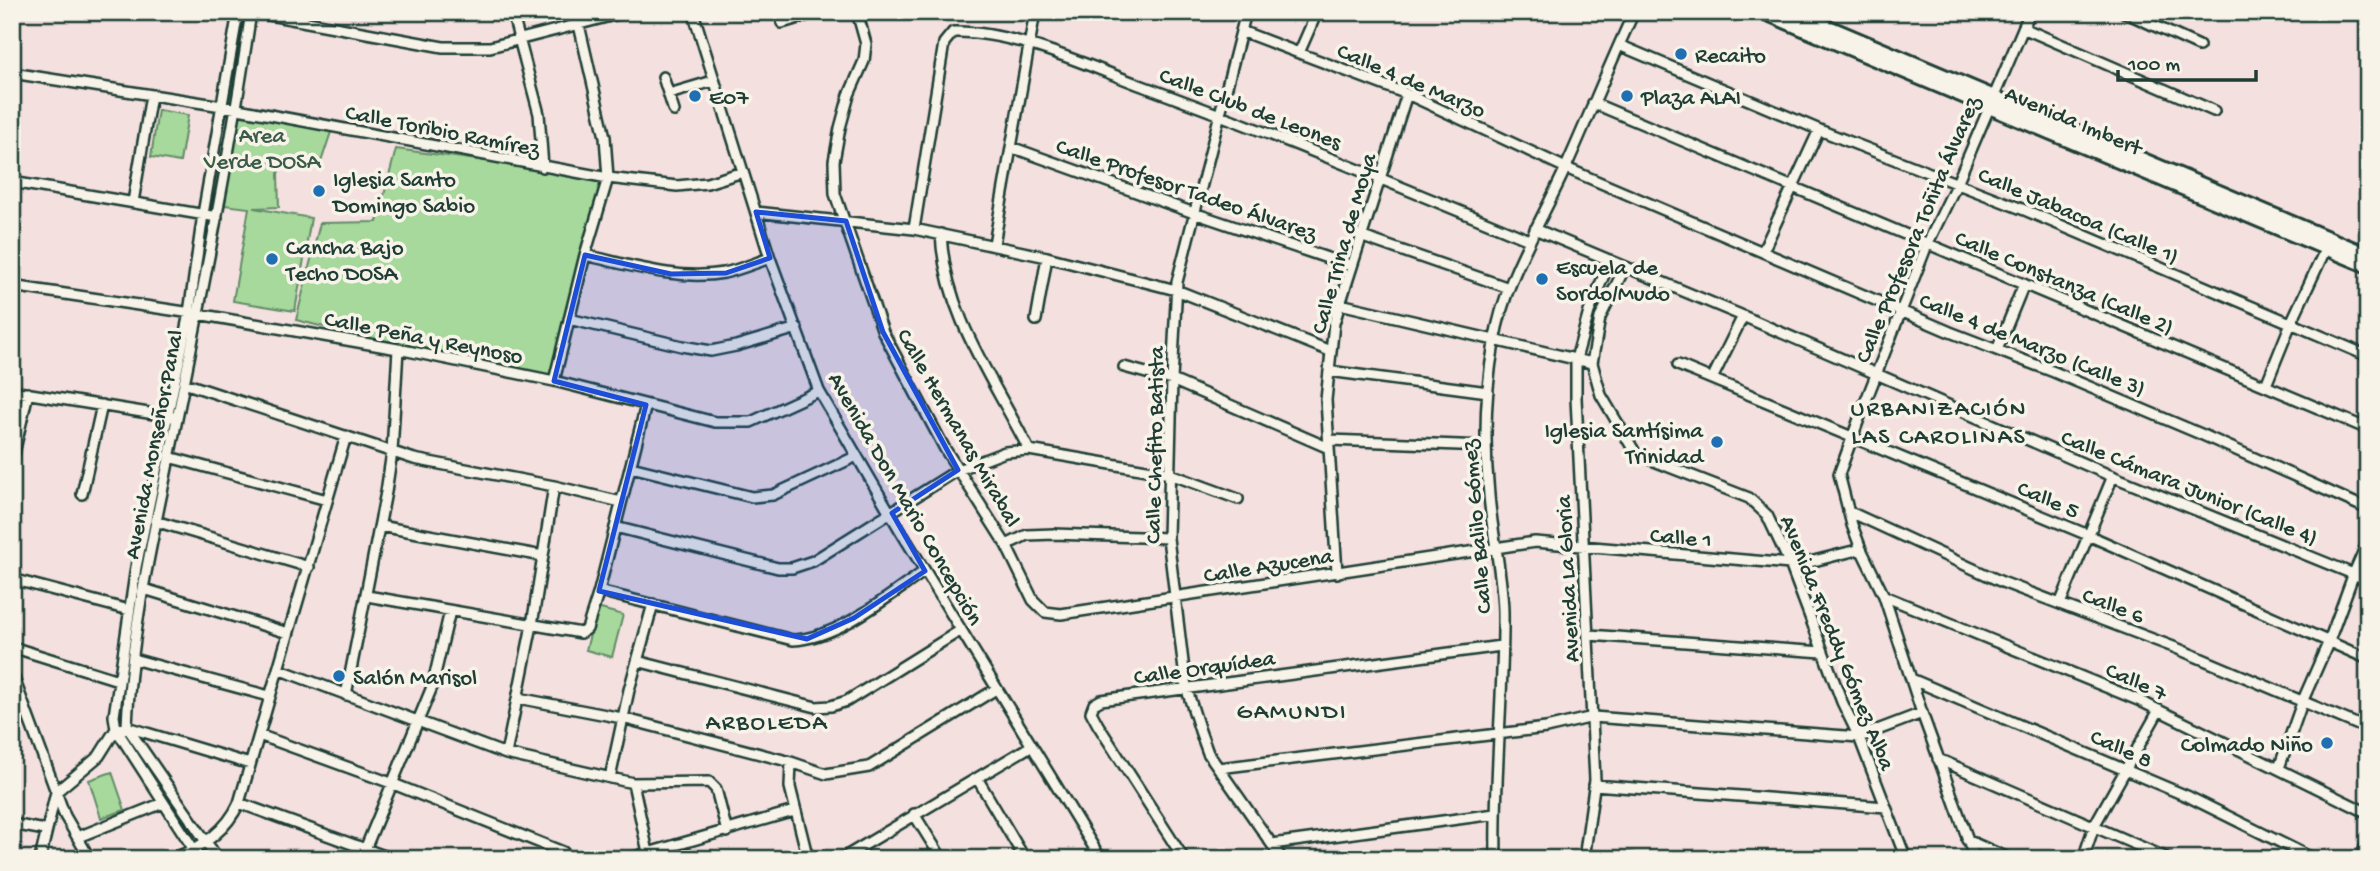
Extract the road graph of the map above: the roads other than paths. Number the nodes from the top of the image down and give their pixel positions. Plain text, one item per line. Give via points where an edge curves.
1 (238, 12) edge
2 (252, 12) edge
3 (512, 12) edge
4 (576, 12) edge
5 (626, 12) edge
6 (693, 12) edge
7 (819, 12) edge
8 (857, 12) edge
9 (1035, 12) edge
10 (1246, 12) edge
11 (1317, 12) edge
12 (1634, 12) edge
13 (1763, 12) edge
14 (2030, 12) edge
15 (2124, 12) edge
16 (1796, 18) edge
17 (782, 23) dead end
18 (579, 24) junction
19 (2023, 28) junction
20 (1241, 31) junction
21 (519, 39) junction
22 (1029, 44) junction
23 (1619, 45) junction
24 (2199, 46) dead end
25 (1299, 53) junction
26 (12, 73) edge
27 (663, 77) dead end
28 (713, 81) junction
29 (669, 94) junction
30 (1407, 94) junction
31 (151, 95) junction
32 (1991, 101) junction
33 (1593, 103) junction
34 (222, 106) junction
35 (236, 109) junction
36 (674, 111) dead end
37 (2214, 111) dead end
38 (1220, 114) junction
39 (1819, 130) junction
40 (1011, 147) junction
41 (543, 167) junction
42 (1566, 168) junction
43 (743, 173) junction
44 (608, 178) junction
45 (1380, 178) junction
46 (12, 182) edge
47 (1957, 183) junction
48 (1793, 187) junction
49 (2206, 191) junction
50 (133, 202) junction
51 (756, 212) junction
52 (1194, 213) junction
53 (203, 214) junction
54 (216, 217) junction
55 (846, 220) junction
56 (914, 229) junction
57 (1535, 229) junction
58 (941, 234) junction
59 (1360, 236) junction
60 (1529, 240) junction
61 (994, 244) junction
62 (1927, 245) junction
63 (2326, 248) junction
64 (1763, 251) junction
65 (585, 255) junction
66 (2368, 255) edge
67 (1047, 257) junction
68 (770, 258) junction
69 (1609, 260) junction
70 (1351, 265) junction
71 (2368, 266) edge
72 (1625, 267) junction
73 (2024, 284) junction
74 (12, 286) edge
75 (1509, 288) junction
76 (1176, 290) junction
77 (1340, 304) junction
78 (1902, 310) junction
79 (193, 314) junction
80 (1743, 316) junction
81 (569, 319) junction
82 (1035, 320) dead end
83 (2291, 323) junction
84 (797, 328) junction
85 (1494, 341) junction
86 (398, 349) junction
87 (1997, 350) junction
88 (1330, 351) junction
89 (2368, 356) edge
90 (1576, 359) junction
91 (1592, 363) junction
92 (1678, 365) dead end
93 (1124, 368) dead end
94 (1329, 371) junction
95 (1876, 373) junction
96 (1712, 379) junction
97 (1172, 380) junction
98 (554, 381) junction
99 (184, 383) junction
100 (2266, 386) junction
101 (12, 391) edge
102 (819, 391) junction
103 (1488, 392) junction
104 (28, 393) junction
105 (102, 405) junction
106 (646, 405) junction
107 (173, 417) junction
108 (2368, 429) edge
109 (346, 436) junction
110 (1853, 436) junction
111 (1329, 444) junction
112 (1485, 446) junction
113 (1029, 450) junction
114 (392, 452) junction
115 (857, 456) junction
116 (169, 457) junction
117 (12, 462) edge
118 (631, 467) junction
119 (958, 470) junction
120 (1170, 474) junction
121 (2113, 476) junction
122 (554, 486) junction
123 (82, 494) dead end
124 (1238, 499) dead end
125 (327, 500) junction
126 (621, 502) junction
127 (2368, 509) edge
128 (1848, 511) junction
129 (892, 513) junction
130 (155, 521) junction
131 (380, 526) junction
132 (615, 527) junction
133 (2088, 536) junction
134 (1168, 538) junction
135 (2368, 541) edge
136 (1006, 545) junction
137 (1497, 546) junction
138 (1583, 548) junction
139 (1861, 549) junction
140 (543, 556) junction
141 (1790, 564) junction
142 (309, 566) junction
143 (925, 571) junction
144 (1337, 573) junction
145 (2354, 573) junction
146 (12, 579) edge
147 (2368, 580) edge
148 (144, 589) junction
149 (599, 592) junction
150 (367, 596) junction
151 (1884, 596) junction
152 (1175, 598) junction
153 (653, 604) junction
154 (2060, 604) junction
155 (129, 610) junction
156 (450, 611) junction
157 (1045, 612) joint
158 (532, 625) junction
159 (961, 631) junction
160 (288, 633) junction
161 (1589, 635) junction
162 (2329, 641) junction
163 (1501, 646) junction
164 (12, 647) edge
165 (1824, 652) junction
166 (133, 659) junction
167 (2368, 659) edge
168 (636, 661) junction
169 (278, 669) junction
170 (12, 673) edge
171 (1911, 679) junction
172 (118, 680) junction
173 (1186, 687) junction
174 (996, 689) junction
175 (346, 695) junction
176 (269, 696) junction
177 (518, 698) junction
178 (2303, 701) junction
179 (2159, 710) junction
180 (1922, 713) junction
181 (1593, 717) junction
182 (622, 719) junction
183 (419, 721) junction
184 (127, 727) junction
185 (116, 729) junction
186 (2368, 729) edge
187 (1499, 733) junction
188 (259, 735) junction
189 (1859, 737) junction
190 (1031, 746) junction
191 (506, 754) junction
192 (1938, 759) junction
193 (791, 762) junction
194 (250, 764) junction
195 (1219, 768) junction
196 (2279, 768) junction
197 (2124, 769) junction
198 (610, 778) junction
199 (977, 778) junction
200 (391, 783) junction
201 (633, 783) junction
202 (1594, 785) junction
203 (56, 792) junction
204 (163, 803) junction
205 (239, 803) junction
206 (1886, 807) junction
207 (794, 811) junction
208 (2368, 813) edge
209 (914, 814) junction
210 (1495, 814) junction
211 (12, 824) edge
212 (2094, 826) junction
213 (45, 830) junction
214 (727, 832) junction
215 (78, 838) junction
216 (2368, 839) edge
217 (1967, 840) junction
218 (205, 841) junction
219 (1272, 844) junction
220 (366, 847) junction
221 (197, 855) edge
222 (649, 856) edge
223 (1281, 856) edge
224 (1585, 857) edge
225 (2158, 857) edge
226 (40, 859) edge
227 (90, 859) edge
228 (171, 859) edge
229 (218, 859) edge
230 (393, 859) edge
231 (569, 859) edge
232 (627, 859) edge
233 (808, 859) edge
234 (841, 859) edge
235 (942, 859) edge
236 (1025, 859) edge
237 (1101, 859) edge
238 (1184, 859) edge
239 (1269, 859) edge
240 (1496, 859) edge
241 (1633, 859) edge
242 (1906, 859) edge
243 (1975, 859) edge
244 (2010, 859) edge
245 (2083, 859) edge
246 (2169, 859) edge
247 (2314, 859) edge
248 (2361, 859) edge

1 - 34 street, Avenida Monseñor Panal
2 - 21 street via 443,47 490,47
2 - 35 street, Avenida Monseñor Panal
3 - 21 street
4 - 18 street
5 - 18 street
6 - 28 street, Avenida Don Mario Concepción
7 - 17 street
8 - 55 street, Calle Hermanas Mirabal via 866,44 864,61 849,95 834,161 835,194
9 - 22 street
10 - 20 street, Calle Chefito Batista
11 - 25 street
12 - 23 street, Calle Balilo Gómez
13 - 16 main road, Avenida Imbert
14 - 19 street, Calle Profesora Toñita Álvarez
15 - 24 street
16 - 32 main road, Avenida Imbert
18 - 21 street
18 - 44 street via 605,137
19 - 32 street, Calle Profesora Toñita Álvarez
19 - 37 street
20 - 25 street, Calle 4 de Marzo
20 - 38 street, Calle Chefito Batista
21 - 41 street via 539,114
22 - 38 street, Calle Club de Leones
22 - 40 street
22 - 56 street, Calle Club de Leones via 965,32 953,32 944,43
23 - 33 street, Calle Balilo Gómez
23 - 39 street, Calle Jabacoa (Calle 1)
25 - 30 street, Calle 4 de Marzo
26 - 31 street, Calle Toribio Ramírez
27 - 29 street
28 - 29 street
28 - 43 street, Avenida Don Mario Concepción
29 - 36 street
30 - 42 street, Calle 4 de Marzo
30 - 45 street, Calle Trina de Moya
31 - 34 street, Calle Toribio Ramírez
31 - 50 street
32 - 47 street, Calle Profesora Toñita Álvarez
32 - 49 main road, Avenida Imbert
33 - 42 street, Calle Balilo Gómez
33 - 48 street, Calle Constanza (Calle 2)
34 - 35 street, Calle Toribio Ramírez
34 - 53 street, Avenida Monseñor Panal
35 - 41 street, Calle Toribio Ramírez
35 - 54 street, Avenida Monseñor Panal
38 - 45 street, Calle Club de Leones
38 - 52 street, Calle Chefito Batista
39 - 47 street, Calle Jabacoa (Calle 1)
39 - 48 street
40 - 52 street, Calle Profesor Tadeo Álvarez
40 - 61 street
41 - 44 street, Calle Toribio Ramírez
42 - 57 street, Calle Balilo Gómez
42 - 64 street, Calle 4 de Marzo (Calle 3)
43 - 44 street, Calle Toribio Ramírez via 677,186
43 - 51 street, Avenida Don Mario Concepción
44 - 65 street
45 - 59 street, Calle Trina de Moya
45 - 60 street, Calle Club de Leones
46 - 50 street
47 - 62 street, Calle Profesora Toñita Álvarez
47 - 83 street, Calle Jabacoa (Calle 1)
48 - 62 street, Calle Constanza (Calle 2)
48 - 64 street
49 - 63 main road, Avenida Imbert
49 - 66 main road, Avenida Imbert
50 - 53 street
51 - 55 street
51 - 68 street, Avenida Don Mario Concepción
52 - 70 street, Calle Profesor Tadeo Álvarez
52 - 76 street, Calle Chefito Batista
53 - 54 street
53 - 79 street, Avenida Monseñor Panal
54 - 79 street, Avenida Monseñor Panal
55 - 56 street
55 - 119 street, Calle Hermanas Mirabal via 883,332
56 - 58 street
57 - 60 street, Calle Balilo Gómez
57 - 69 street, Calle Cámara Junior (Calle 4)
58 - 61 street
58 - 113 street via 951,298
59 - 70 street, Calle Trina de Moya
59 - 75 street
60 - 75 street, Calle Balilo Gómez
61 - 67 street
62 - 73 street, Calle Constanza (Calle 2)
62 - 78 street, Calle Profesora Toñita Álvarez
63 - 71 main road, Avenida Imbert
63 - 83 street
64 - 78 street, Calle 4 de Marzo (Calle 3)
65 - 68 street via 700,276 726,273
65 - 81 street
67 - 76 street
67 - 82 street
68 - 84 street, Avenida Don Mario Concepción
69 - 72 street, Calle Cámara Junior (Calle 4)
69 - 90 street, Avenida La Gloria
70 - 77 street, Calle Trina de Moya
72 - 80 street, Calle Cámara Junior (Calle 4)
72 - 91 street via 1600,318
73 - 87 street
73 - 100 street, Calle Constanza (Calle 2)
74 - 79 street, Calle Peña y Reynoso
75 - 85 street, Calle Balilo Gómez
76 - 88 street
76 - 97 street, Calle Chefito Batista
77 - 85 street
77 - 88 street, Calle Trina de Moya
78 - 87 street, Calle 4 de Marzo (Calle 3)
78 - 95 street, Calle Profesora Toñita Álvarez
79 - 86 street, Calle Peña y Reynoso
79 - 99 street, Avenida Monseñor Panal
79 - 107 street, Avenida Monseñor Panal
80 - 95 street, Calle Cámara Junior (Calle 4)
80 - 96 street
81 - 84 street via 711,351
81 - 98 street
83 - 89 street, Calle Jabacoa (Calle 1)
83 - 100 street
84 - 102 street, Avenida Don Mario Concepción
85 - 90 street
85 - 103 street, Calle Balilo Gómez
86 - 98 street, Calle Peña y Reynoso
86 - 114 street
87 - 127 street, Calle 4 de Marzo (Calle 3)
88 - 94 street, Calle Trina de Moya
90 - 91 street
90 - 138 street, Avenida La Gloria
91 - 141 street, Avenida Freddy Gómez Alba via 1601,395 1636,454 1749,498 1767,515
92 - 96 street, Calle 5
93 - 97 street
94 - 103 street
94 - 111 street, Calle Trina de Moya
95 - 110 street, Calle Profesora Toñita Álvarez
95 - 121 street, Calle Cámara Junior (Calle 4)
96 - 110 street, Calle 5
97 - 111 street
97 - 120 street, Calle Chefito Batista
98 - 106 street, Calle Peña y Reynoso
99 - 107 street, Avenida Monseñor Panal
99 - 109 street
100 - 108 street, Calle Constanza (Calle 2)
101 - 104 street
102 - 106 street, Calle Peña y Reynoso via 751,422 715,422
102 - 115 street, Avenida Don Mario Concepción
103 - 112 street, Calle Balilo Gómez
104 - 105 street
104 - 117 street
105 - 107 street
105 - 123 street
106 - 118 street
107 - 116 street, Avenida Monseñor Panal
107 - 155 street, Avenida Monseñor Panal
109 - 114 street
109 - 125 street
110 - 128 street, Calle Profesora Toñita Álvarez via 1839,474
110 - 133 street, Calle 5
111 - 112 street
111 - 144 street, Calle Trina de Moya
112 - 137 street, Calle Balilo Gómez
113 - 119 street via 1005,452
113 - 120 street
114 - 122 street
114 - 131 street
115 - 118 street via 763,498
115 - 129 street, Avenida Don Mario Concepción
116 - 125 street
116 - 130 street, Avenida Monseñor Panal
118 - 126 street
119 - 129 street
119 - 136 street, Calle Hermanas Mirabal
120 - 124 street
120 - 134 street, Calle Chefito Batista
121 - 133 street
121 - 145 street, Calle Cámara Junior (Calle 4)
122 - 126 street
122 - 140 street
125 - 142 street
126 - 132 street
128 - 139 street, Calle Profesora Toñita Álvarez
128 - 154 street, Calle 6
129 - 132 street via 813,561 792,568
129 - 143 street, Avenida Don Mario Concepción
130 - 142 street
130 - 148 street, Avenida Monseñor Panal
131 - 140 street
131 - 150 street
132 - 149 street
133 - 154 street
133 - 162 street, Calle 5
134 - 136 street via 1055,534 1027,536
134 - 152 street, Calle Chefito Batista
135 - 145 street
136 - 157 street, Calle Hermanas Mirabal via 1033,600
137 - 138 street, Calle 1 via 1535,542
137 - 144 street, Calle Azucena
137 - 163 street, Calle Balilo Gómez
138 - 141 street, Calle 1
138 - 161 street, Avenida La Gloria
139 - 141 street, Calle 1
139 - 151 street, Calle Profesora Toñita Álvarez
140 - 158 street
141 - 165 street, Avenida Freddy Gómez Alba
142 - 160 street
143 - 153 street via 854,618 807,639 793,640
143 - 159 street, Avenida Don Mario Concepción
144 - 152 street, Calle Azucena
145 - 147 street, Calle Cámara Junior (Calle 4)
145 - 162 street
146 - 155 street
148 - 160 street
148 - 166 street, Avenida Monseñor Panal
149 - 153 street
149 - 158 street via 587,629 581,633
150 - 156 street
150 - 175 street
151 - 171 street, Calle Profesora Toñita Álvarez
151 - 179 street, Calle 7
152 - 157 street, Calle Azucena via 1061,614
152 - 173 street, Calle Chefito Batista
153 - 168 street
154 - 178 street, Calle 6
155 - 172 street, Avenida Monseñor Panal
156 - 158 street
156 - 183 street
158 - 177 street
159 - 168 street via 847,701 831,706 780,699
159 - 174 street, Avenida Don Mario Concepción
160 - 169 street
161 - 165 street
161 - 181 street, Avenida La Gloria
162 - 167 street, Calle 5
162 - 178 street
163 - 173 street, Calle Orquídea
163 - 187 street, Calle Balilo Gómez
164 - 172 street
165 - 189 street, Avenida Freddy Gómez Alba
166 - 176 street
166 - 184 street, Avenida Monseñor Panal
168 - 182 street
169 - 175 street
169 - 176 street
170 - 203 street
171 - 180 street, Calle Profesora Toñita Álvarez
171 - 197 street, Calle 8
172 - 185 street, Avenida Monseñor Panal
173 - 195 street, Calle Chefito Batista via 1208,753
173 - 238 street, Calle Orquídea via 1101,700 1091,712
174 - 190 street, Avenida Don Mario Concepción
174 - 193 street via 869,767 826,774
175 - 183 street
176 - 188 street
177 - 182 street
177 - 191 street
178 - 186 street, Calle 6
178 - 196 street
179 - 196 street, Calle 7
179 - 197 street
180 - 189 street
180 - 192 street, Calle Profesora Toñita Álvarez
181 - 187 street
181 - 189 street
181 - 202 street, Avenida La Gloria
182 - 193 street
182 - 198 street
183 - 191 street
183 - 200 street
184 - 185 street
184 - 194 street
184 - 218 street
185 - 203 street via 99,757
185 - 204 street
187 - 195 street
187 - 210 street, Calle Balilo Gómez
188 - 194 street
188 - 200 street
189 - 206 street, Avenida Freddy Gómez Alba
190 - 199 street
190 - 237 street, Avenida Don Mario Concepción
191 - 198 street
192 - 212 street
192 - 217 street, Calle Profesora Toñita Álvarez
193 - 207 street
194 - 205 street
195 - 219 street, Calle Chefito Batista
196 - 208 street, Calle 7
197 - 212 street
197 - 247 street, Calle 8
198 - 201 street
199 - 209 street
199 - 236 street
200 - 220 street
200 - 231 street via 563,852
201 - 214 street via 709,782 716,789
201 - 222 street
202 - 206 street
202 - 224 street, Avenida La Gloria
203 - 213 street
203 - 215 street
204 - 215 street
204 - 221 street
205 - 218 street via 225,826
205 - 220 street
206 - 242 street, Avenida Freddy Gómez Alba
207 - 214 street
207 - 233 street
209 - 234 street
209 - 235 street
210 - 219 street
210 - 240 street, Calle Balilo Gómez
211 - 213 street
212 - 225 street
212 - 245 street
213 - 226 street
214 - 222 street
215 - 227 street
216 - 248 street
217 - 243 street, Calle Profesora Toñita Álvarez
217 - 244 street
218 - 221 street
218 - 229 street
219 - 223 street, Calle Chefito Batista
220 - 230 street
221 - 228 street
222 - 232 street
223 - 239 street
224 - 241 street
225 - 246 street

